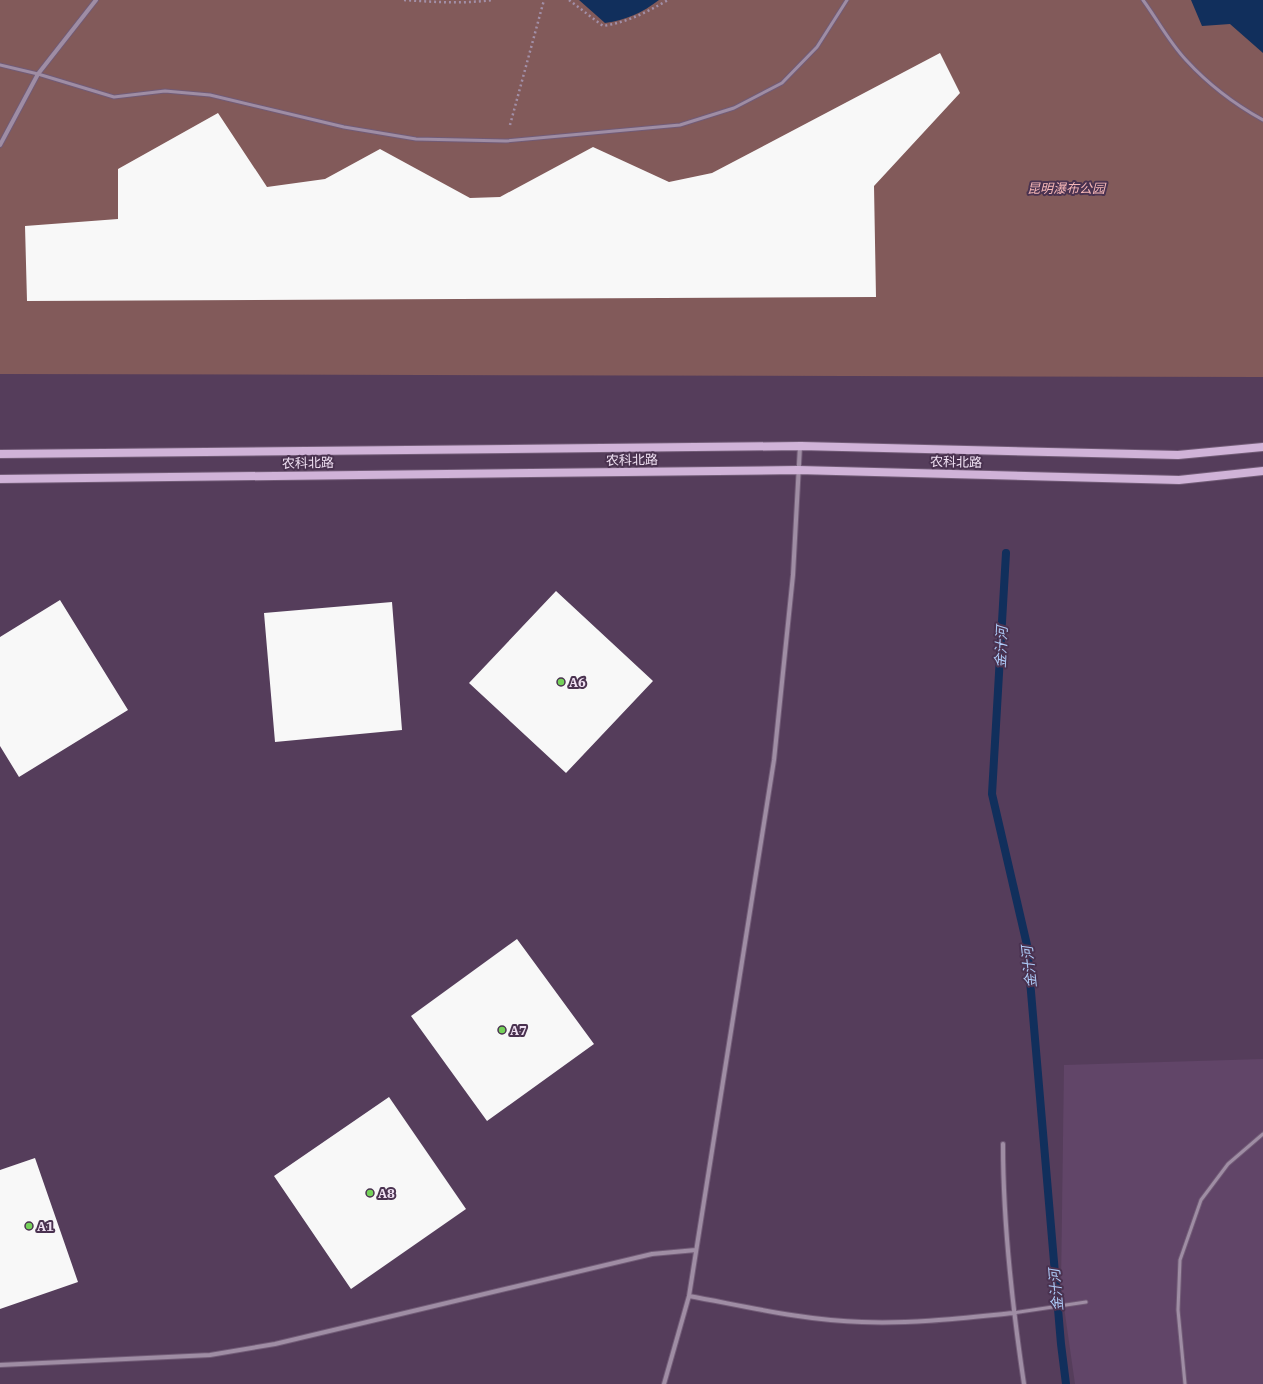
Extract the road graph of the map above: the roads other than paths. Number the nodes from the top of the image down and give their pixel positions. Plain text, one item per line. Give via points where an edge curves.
1 (96, 0) edge
2 (847, 0) edge
3 (1143, 0) edge
4 (0, 65) edge
5 (38, 74) junction
6 (1263, 120) edge
7 (0, 145) edge
8 (800, 446) junction
9 (1263, 447) edge
10 (0, 454) edge
11 (798, 470) junction
12 (1263, 471) edge
13 (0, 479) edge
14 (1263, 1134) edge
15 (1003, 1144) dead end
16 (696, 1250) junction
17 (689, 1296) junction
18 (1086, 1302) dead end
19 (1013, 1313) junction
20 (0, 1365) edge
21 (664, 1384) edge
22 (1024, 1384) edge
23 (1185, 1384) edge

1 - 5 street
2 - 5 lane via 817,47 782,83 734,108 680,125 506,141 409,138 344,127 210,95 165,91 114,97
3 - 6 lane via 1185,59 1213,87
4 - 5 lane
5 - 7 street
8 - 9 main road, 农科北路 via 1178,455
8 - 10 main road, 农科北路
8 - 11 street
11 - 12 main road, 农科北路 via 1179,480
11 - 13 main road, 农科北路
11 - 16 street via 794,575 774,760
14 - 23 lane via 1228,1164 1201,1200 1180,1260 1178,1310
15 - 19 street via 1003,1193
16 - 17 street
16 - 20 street via 652,1254 275,1344 210,1355
17 - 19 street via 806,1316 861,1322 919,1322
17 - 21 street
18 - 19 lane
19 - 22 street

